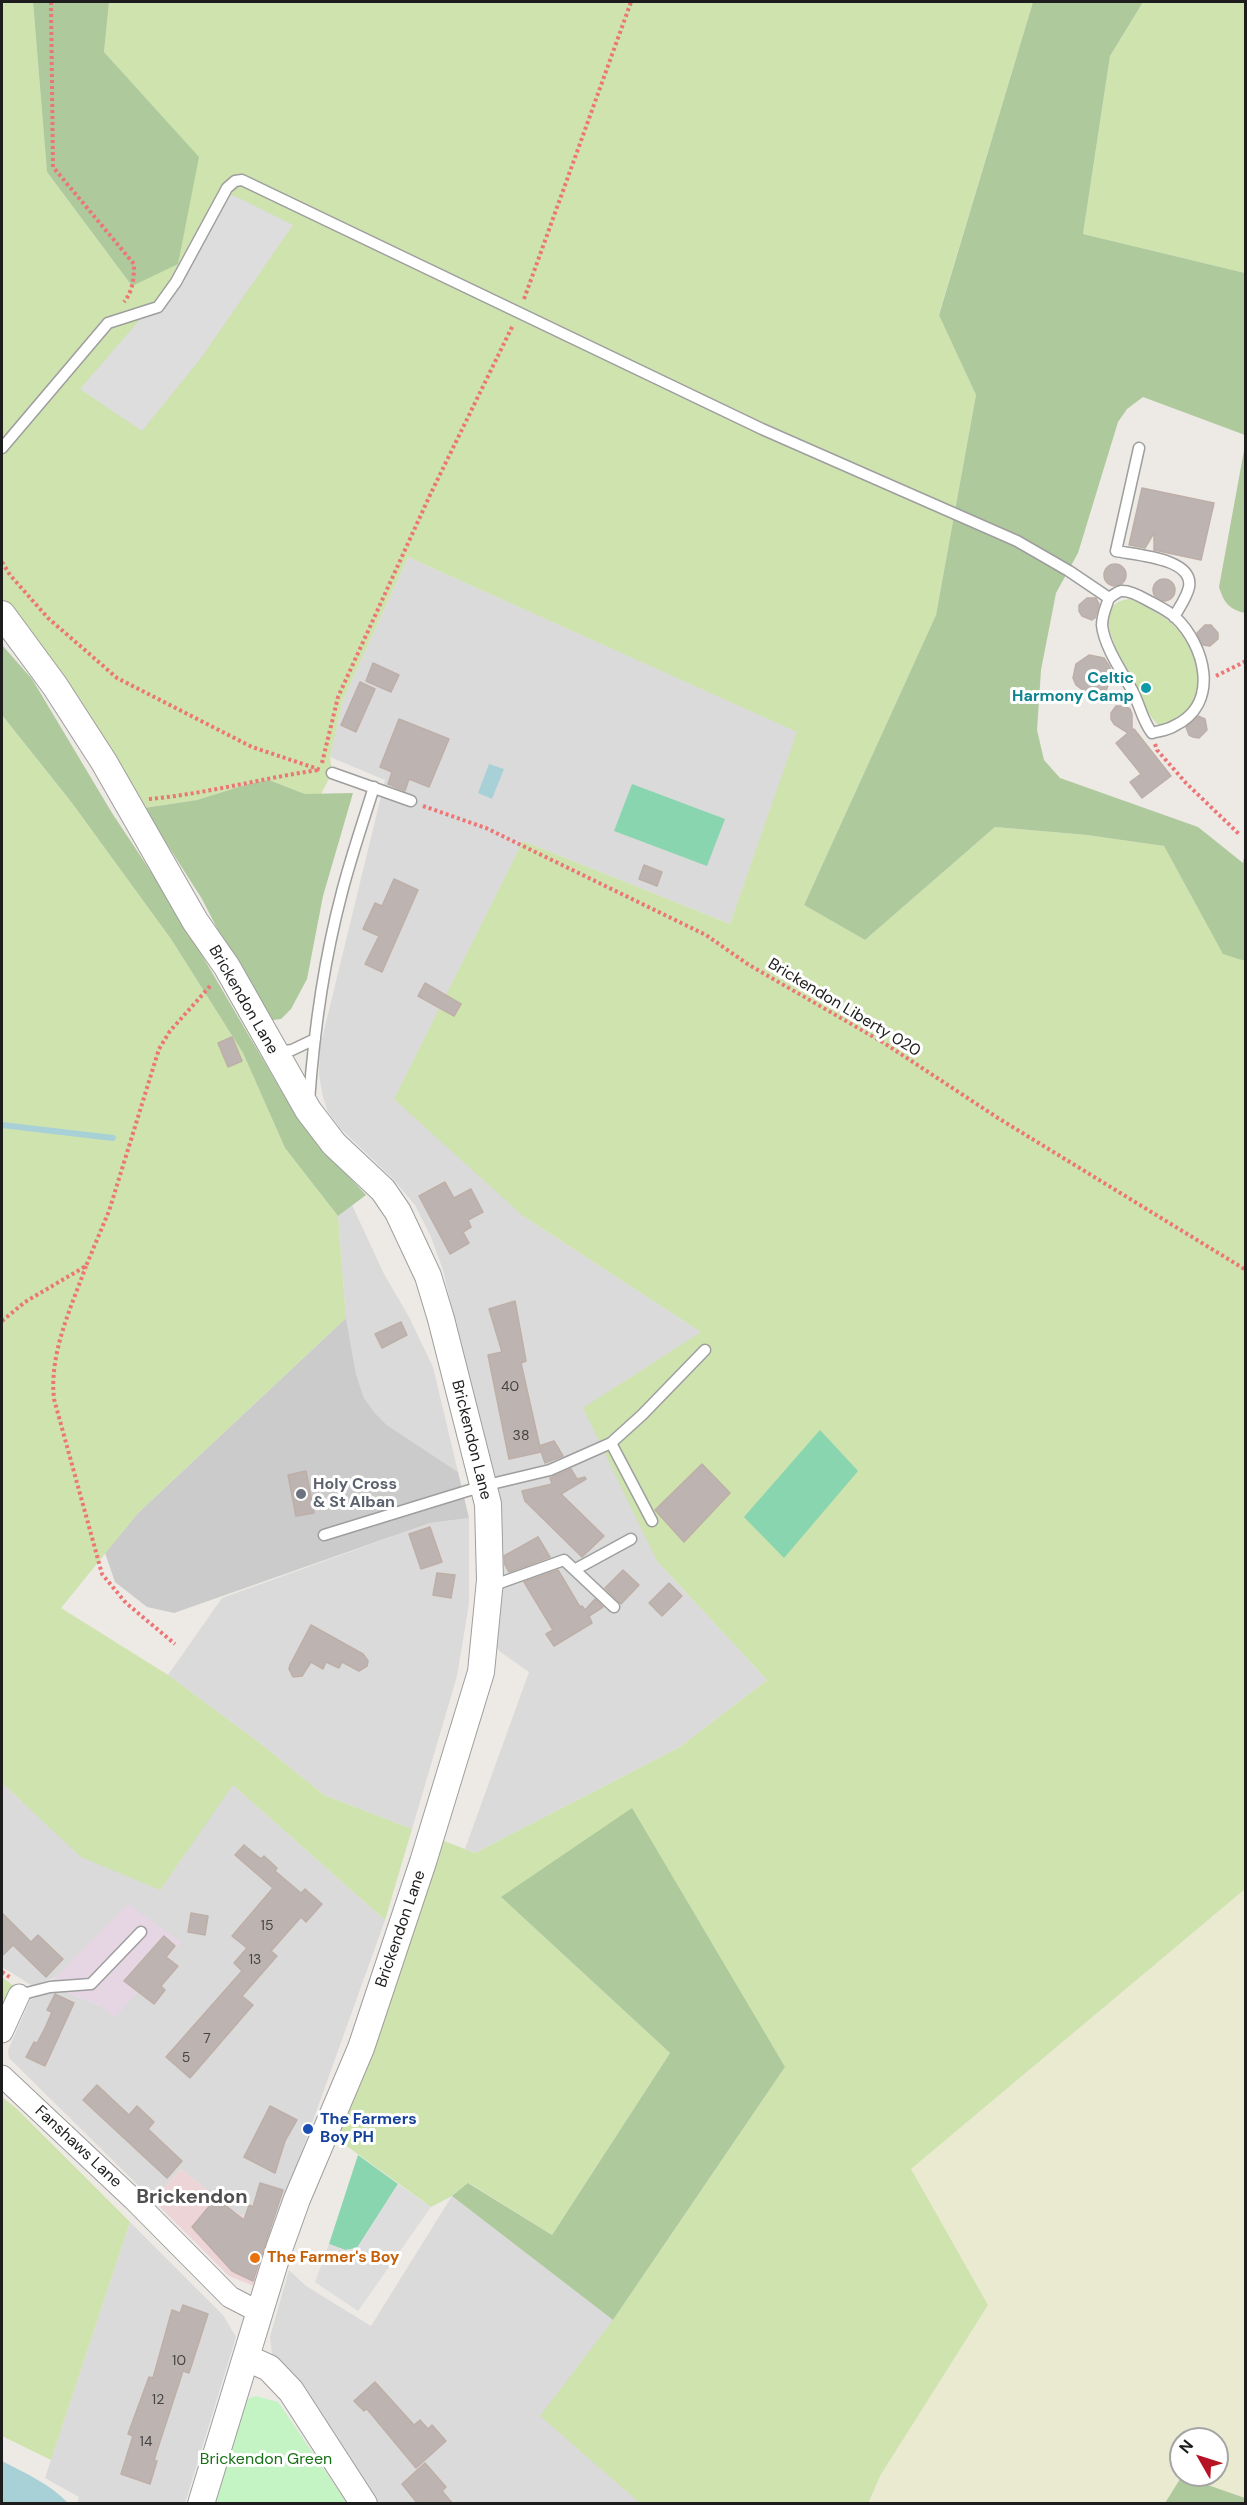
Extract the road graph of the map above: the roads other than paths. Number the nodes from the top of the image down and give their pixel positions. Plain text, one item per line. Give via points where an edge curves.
1 (2, 448) edge
2 (1139, 448) dead end
3 (1109, 598) junction
4 (2, 614) edge
5 (1174, 617) junction
6 (332, 773) dead end
7 (374, 787) junction
8 (411, 801) road end
9 (315, 1039) junction
10 (273, 1052) junction
11 (308, 1110) junction
12 (705, 1350) dead end
13 (611, 1443) junction
14 (483, 1486) junction
15 (652, 1521) dead end
16 (324, 1535) dead end
17 (631, 1539) dead end
18 (576, 1569) junction
19 (490, 1580) junction
20 (614, 1607) dead end
21 (141, 1932) dead end
22 (19, 1995) joint
23 (2, 2032) edge
24 (2, 2076) edge
25 (261, 2313) junction
26 (247, 2358) junction
27 (201, 2504) edge
28 (364, 2504) edge

1 - 3 lane via 108,323 158,307 176,282 227,188 242,180 762,429 1017,541
2 - 5 lane via 1116,551 1174,562 1183,570 1189,588
3 - 5 lane via 1121,591 1130,592
3 - 5 lane via 1103,630 1152,733 1175,726 1189,716 1198,703 1203,680 1204,665 1196,646
4 - 10 street, Brickendon Lane via 55,686 128,802
6 - 7 lane
7 - 8 lane
7 - 9 lane via 342,892
9 - 10 lane via 292,1050
9 - 11 lane
10 - 11 street, Brickendon Lane
11 - 14 street, Brickendon Lane via 334,1144 383,1190 409,1234 441,1319
12 - 13 lane
13 - 14 lane via 550,1470
13 - 15 lane
14 - 16 lane
14 - 19 street, Brickendon Lane via 488,1504
17 - 18 lane
18 - 19 lane via 564,1560 497,1584
18 - 20 lane
19 - 25 street, Brickendon Lane via 481,1672 423,1862 361,2048 297,2199
21 - 22 lane via 91,1984 50,1987
22 - 23 street
24 - 25 street, Fanshaws Lane via 230,2297
25 - 26 street, Brickendon Lane
26 - 27 street
26 - 28 street via 268,2368 291,2391

